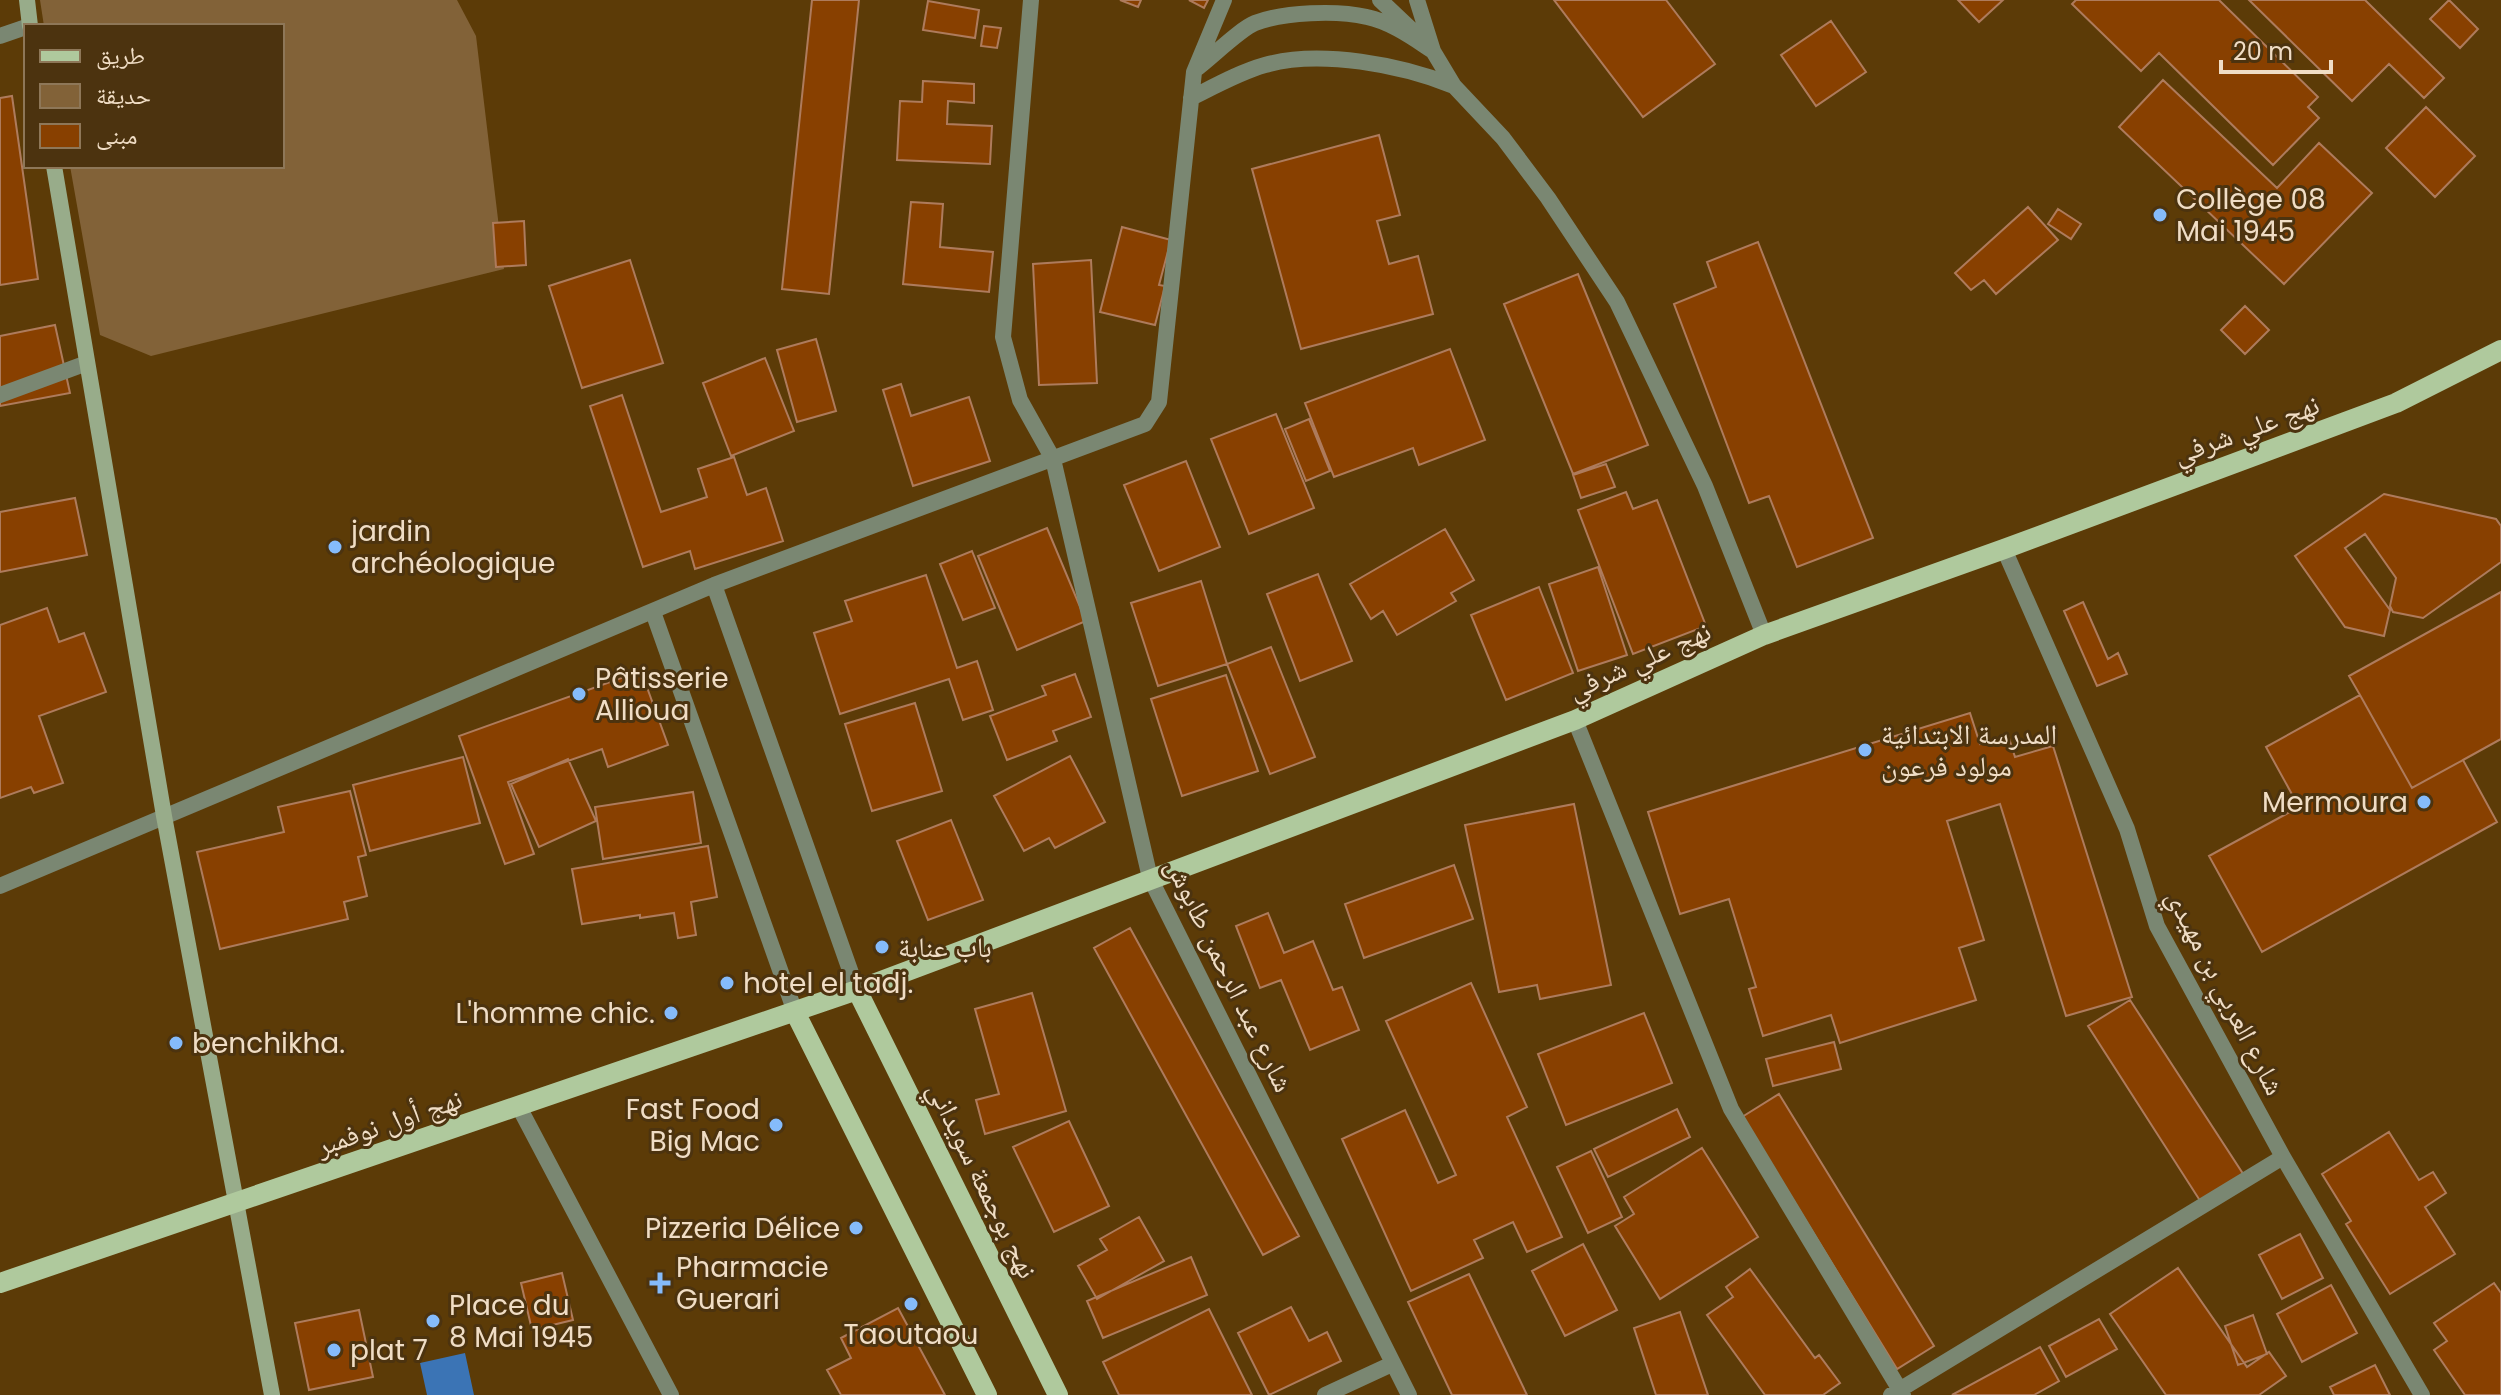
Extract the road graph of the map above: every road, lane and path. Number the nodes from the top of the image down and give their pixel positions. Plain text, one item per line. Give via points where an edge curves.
1 (27, 0) edge
2 (1031, 0) edge
3 (1224, 0) edge
4 (1380, 0) edge
5 (1417, 0) edge
6 (28, 24) edge
7 (24, 27) edge
8 (0, 36) edge
9 (1433, 51) junction
10 (1194, 72) junction
11 (1454, 86) junction
12 (1191, 98) junction
13 (54, 168) edge
14 (2501, 350) edge
15 (87, 363) junction
16 (0, 395) edge
17 (1053, 459) junction
18 (2004, 549) junction
19 (714, 585) junction
20 (653, 612) junction
21 (1764, 635) junction
22 (1575, 720) junction
23 (164, 816) junction
24 (1150, 878) junction
25 (0, 886) edge
26 (857, 990) junction
27 (795, 1012) junction
28 (519, 1107) junction
29 (2283, 1157) junction
30 (236, 1203) junction
31 (0, 1283) edge
32 (1392, 1364) junction
33 (1898, 1393) edge
34 (272, 1395) edge
35 (671, 1395) edge
36 (987, 1395) edge
37 (1058, 1395) edge
38 (1325, 1395) edge
39 (1409, 1395) edge
40 (2422, 1395) edge

1 - 6 main road
2 - 17 street, شارع عبد الرحمن طابوش via 1003,337 1020,400
3 - 10 street
4 - 9 street
5 - 9 street
7 - 8 street
9 - 10 street via 1367,17 1322,13 1254,24
9 - 11 street
10 - 12 street
11 - 12 street via 1416,71 1314,57 1266,65
11 - 21 street via 1503,138 1617,302 1705,486
12 - 17 street via 1159,402 1145,424
13 - 15 main road
14 - 18 main road, نهج علي شرفي via 2396,403
15 - 16 street
15 - 23 main road
17 - 19 street
17 - 24 street, شارع عبد الرحمن طابوش
18 - 21 main road, نهج علي شرفي
18 - 29 street, شارع العربي بن مهيدي via 2127,829 2157,926
19 - 20 street
19 - 26 street
20 - 23 street
20 - 27 street
21 - 22 main road, نهج علي شرفي
22 - 24 main road, نهج علي شرفي
22 - 33 street via 1731,1109
23 - 25 street
23 - 30 main road
24 - 26 main road, نهج علي شرفي
24 - 32 street, شارع عبد الرحمن طابوش
26 - 27 main road, نهج علي شرفي
26 - 37 main road, نهج بوجمعة سويداني
27 - 28 main road, نهج أول نوفمبر
27 - 36 main road
28 - 30 main road, نهج أول نوفمبر
28 - 35 street
29 - 33 street
29 - 40 street, شارع العربي بن مهيدي
30 - 31 main road, نهج أول نوفمبر
30 - 34 main road
32 - 38 street
32 - 39 street, شارع عبد الرحمن طابوش

